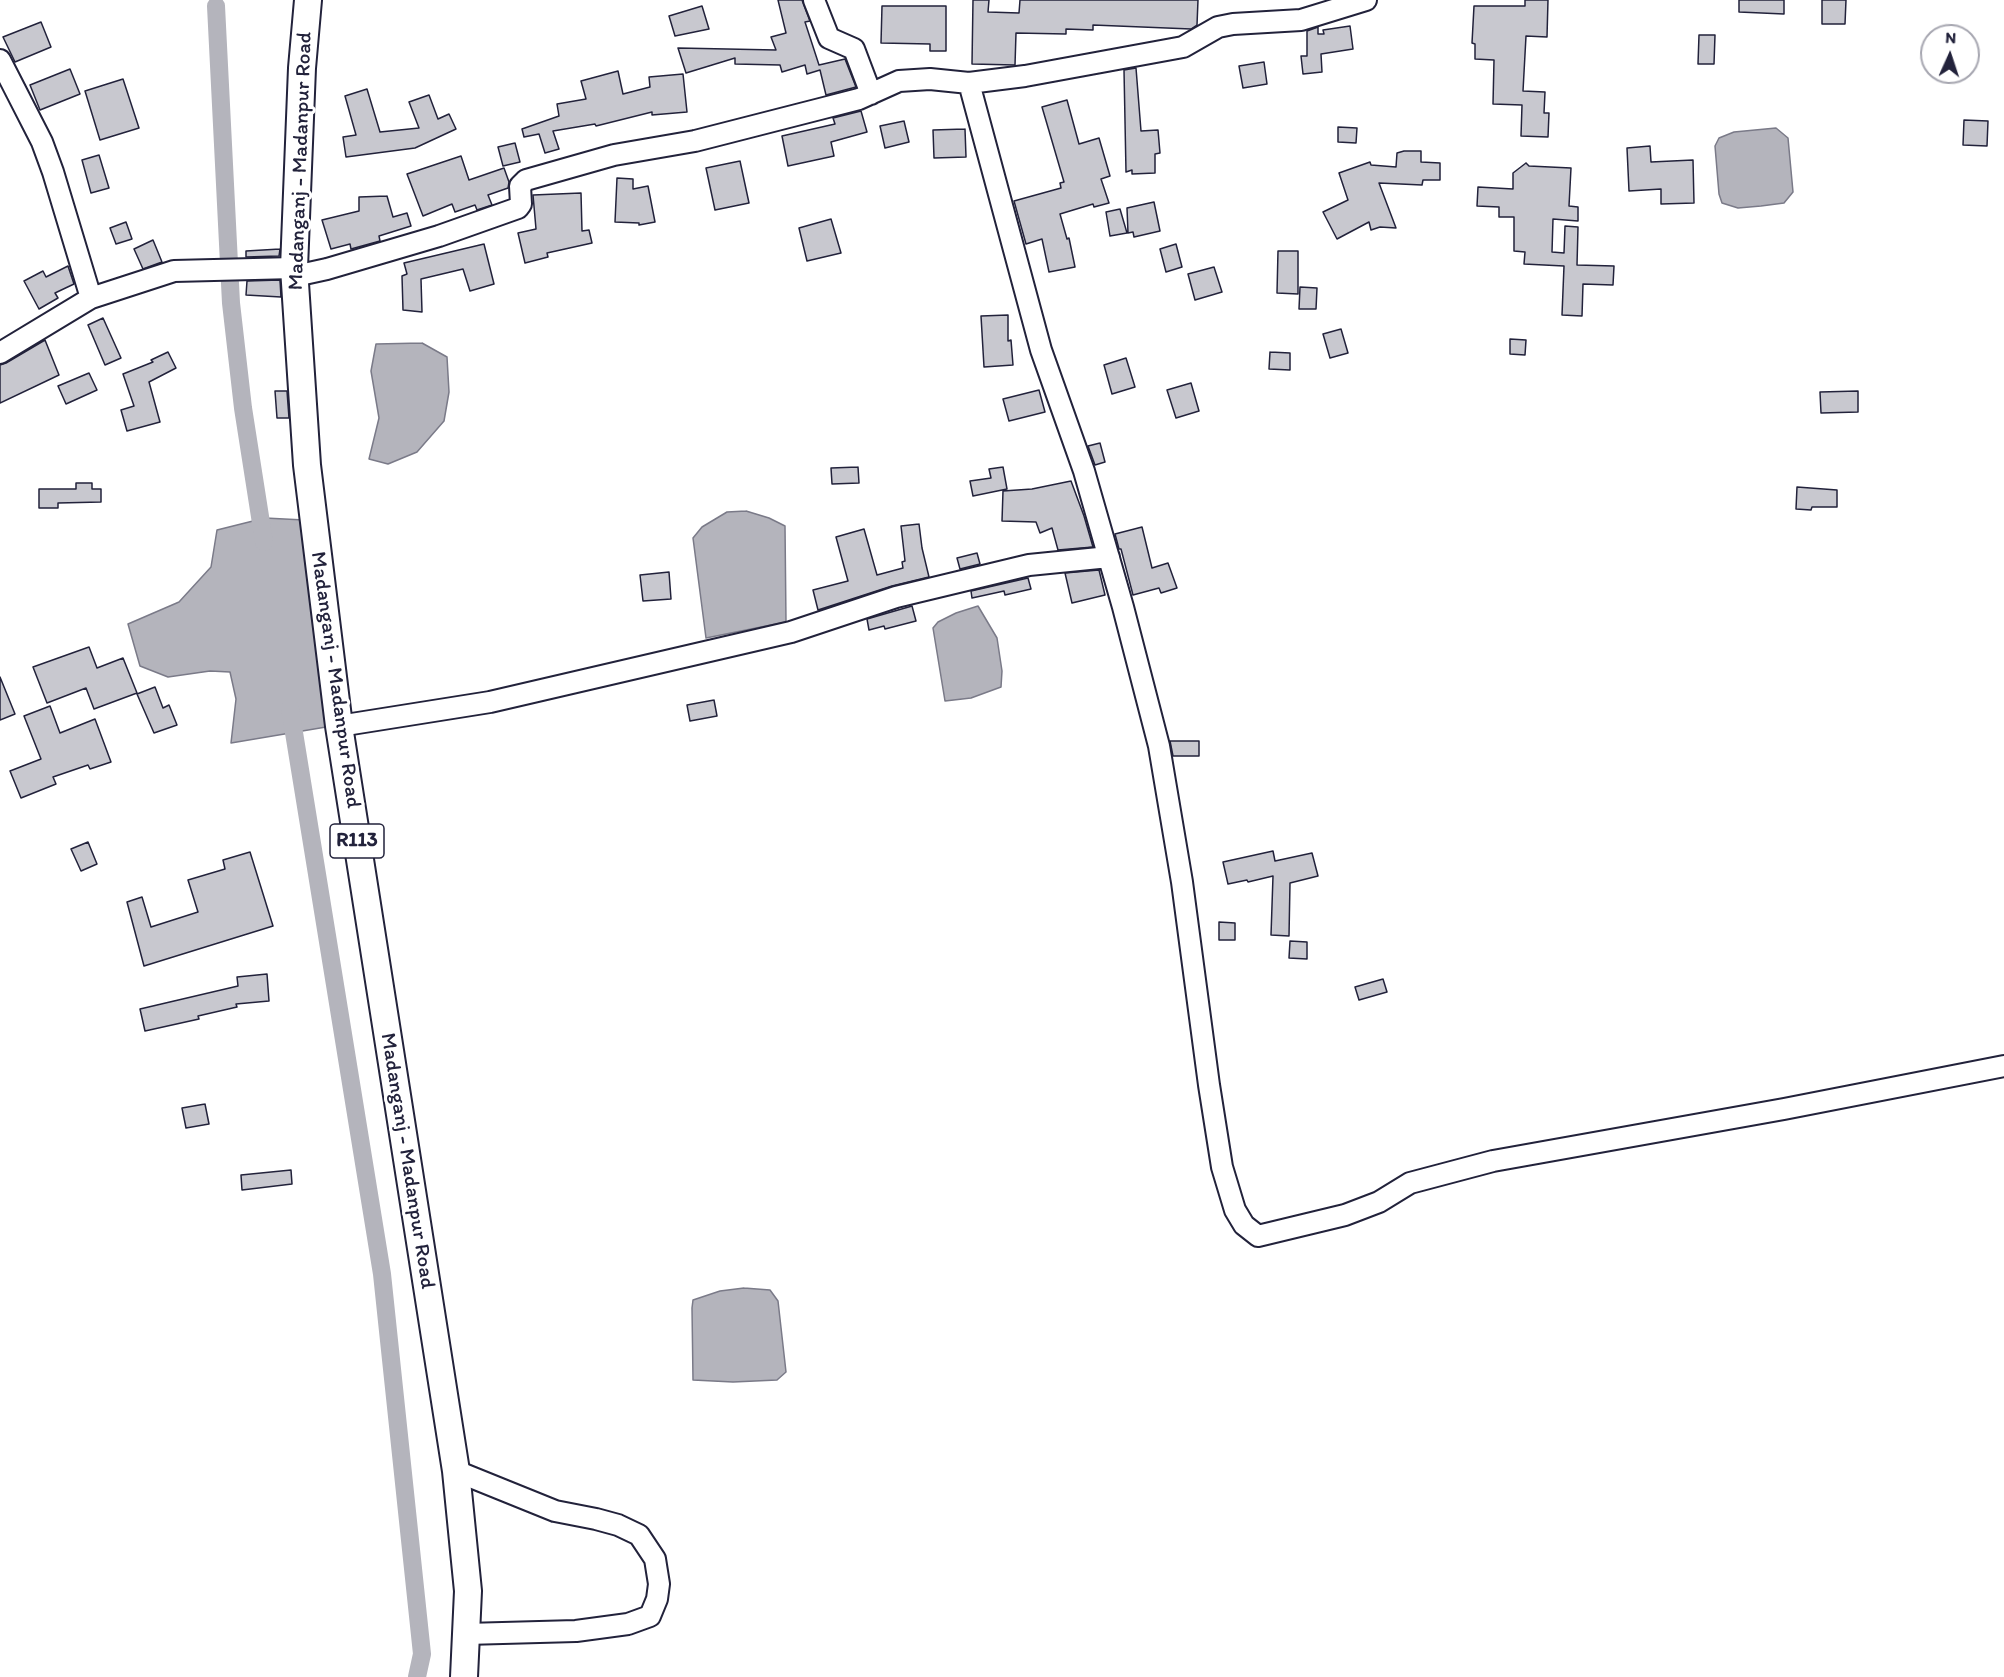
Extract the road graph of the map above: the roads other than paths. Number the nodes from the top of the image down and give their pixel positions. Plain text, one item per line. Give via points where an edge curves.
1 (308, 0) edge
2 (814, 0) edge
3 (1366, 0) edge
4 (0, 60) edge
5 (969, 83) junction
6 (871, 94) junction
7 (290, 271) junction
8 (91, 298) junction
9 (0, 353) edge
10 (1109, 557) junction
11 (339, 726) junction
12 (2004, 1066) edge
13 (456, 1471) junction
14 (466, 1634) junction
15 (464, 1677) edge

1 - 7 main road, Madanganj - Madanpur Road / R113
2 - 6 street via 829,38 854,49
3 - 5 street via 1301,20 1218,27 1183,47
4 - 8 street via 42,142
5 - 6 street via 899,81
5 - 10 street via 1041,350 1084,471
6 - 7 street via 695,141 614,156 526,180 520,186 518,208 439,236 327,268
7 - 8 street via 174,272
7 - 11 main road, Madanganj - Madanpur Road / R113 via 307,465
8 - 9 street
10 - 11 street via 1029,565 896,597 791,632 490,702
10 - 12 street via 1159,746 1222,1167 1235,1210 1244,1225 1258,1236 1345,1215 1379,1202 1410,1183 1493,1161
11 - 13 main road, Madanganj - Madanpur Road / R113
13 - 14 main road, Madanganj - Madanpur Road / R113 via 468,1591
13 - 14 street via 555,1511 607,1522 639,1535 655,1559 659,1584 650,1616 628,1624 576,1632
14 - 15 main road, Madanganj - Madanpur Road / R113

